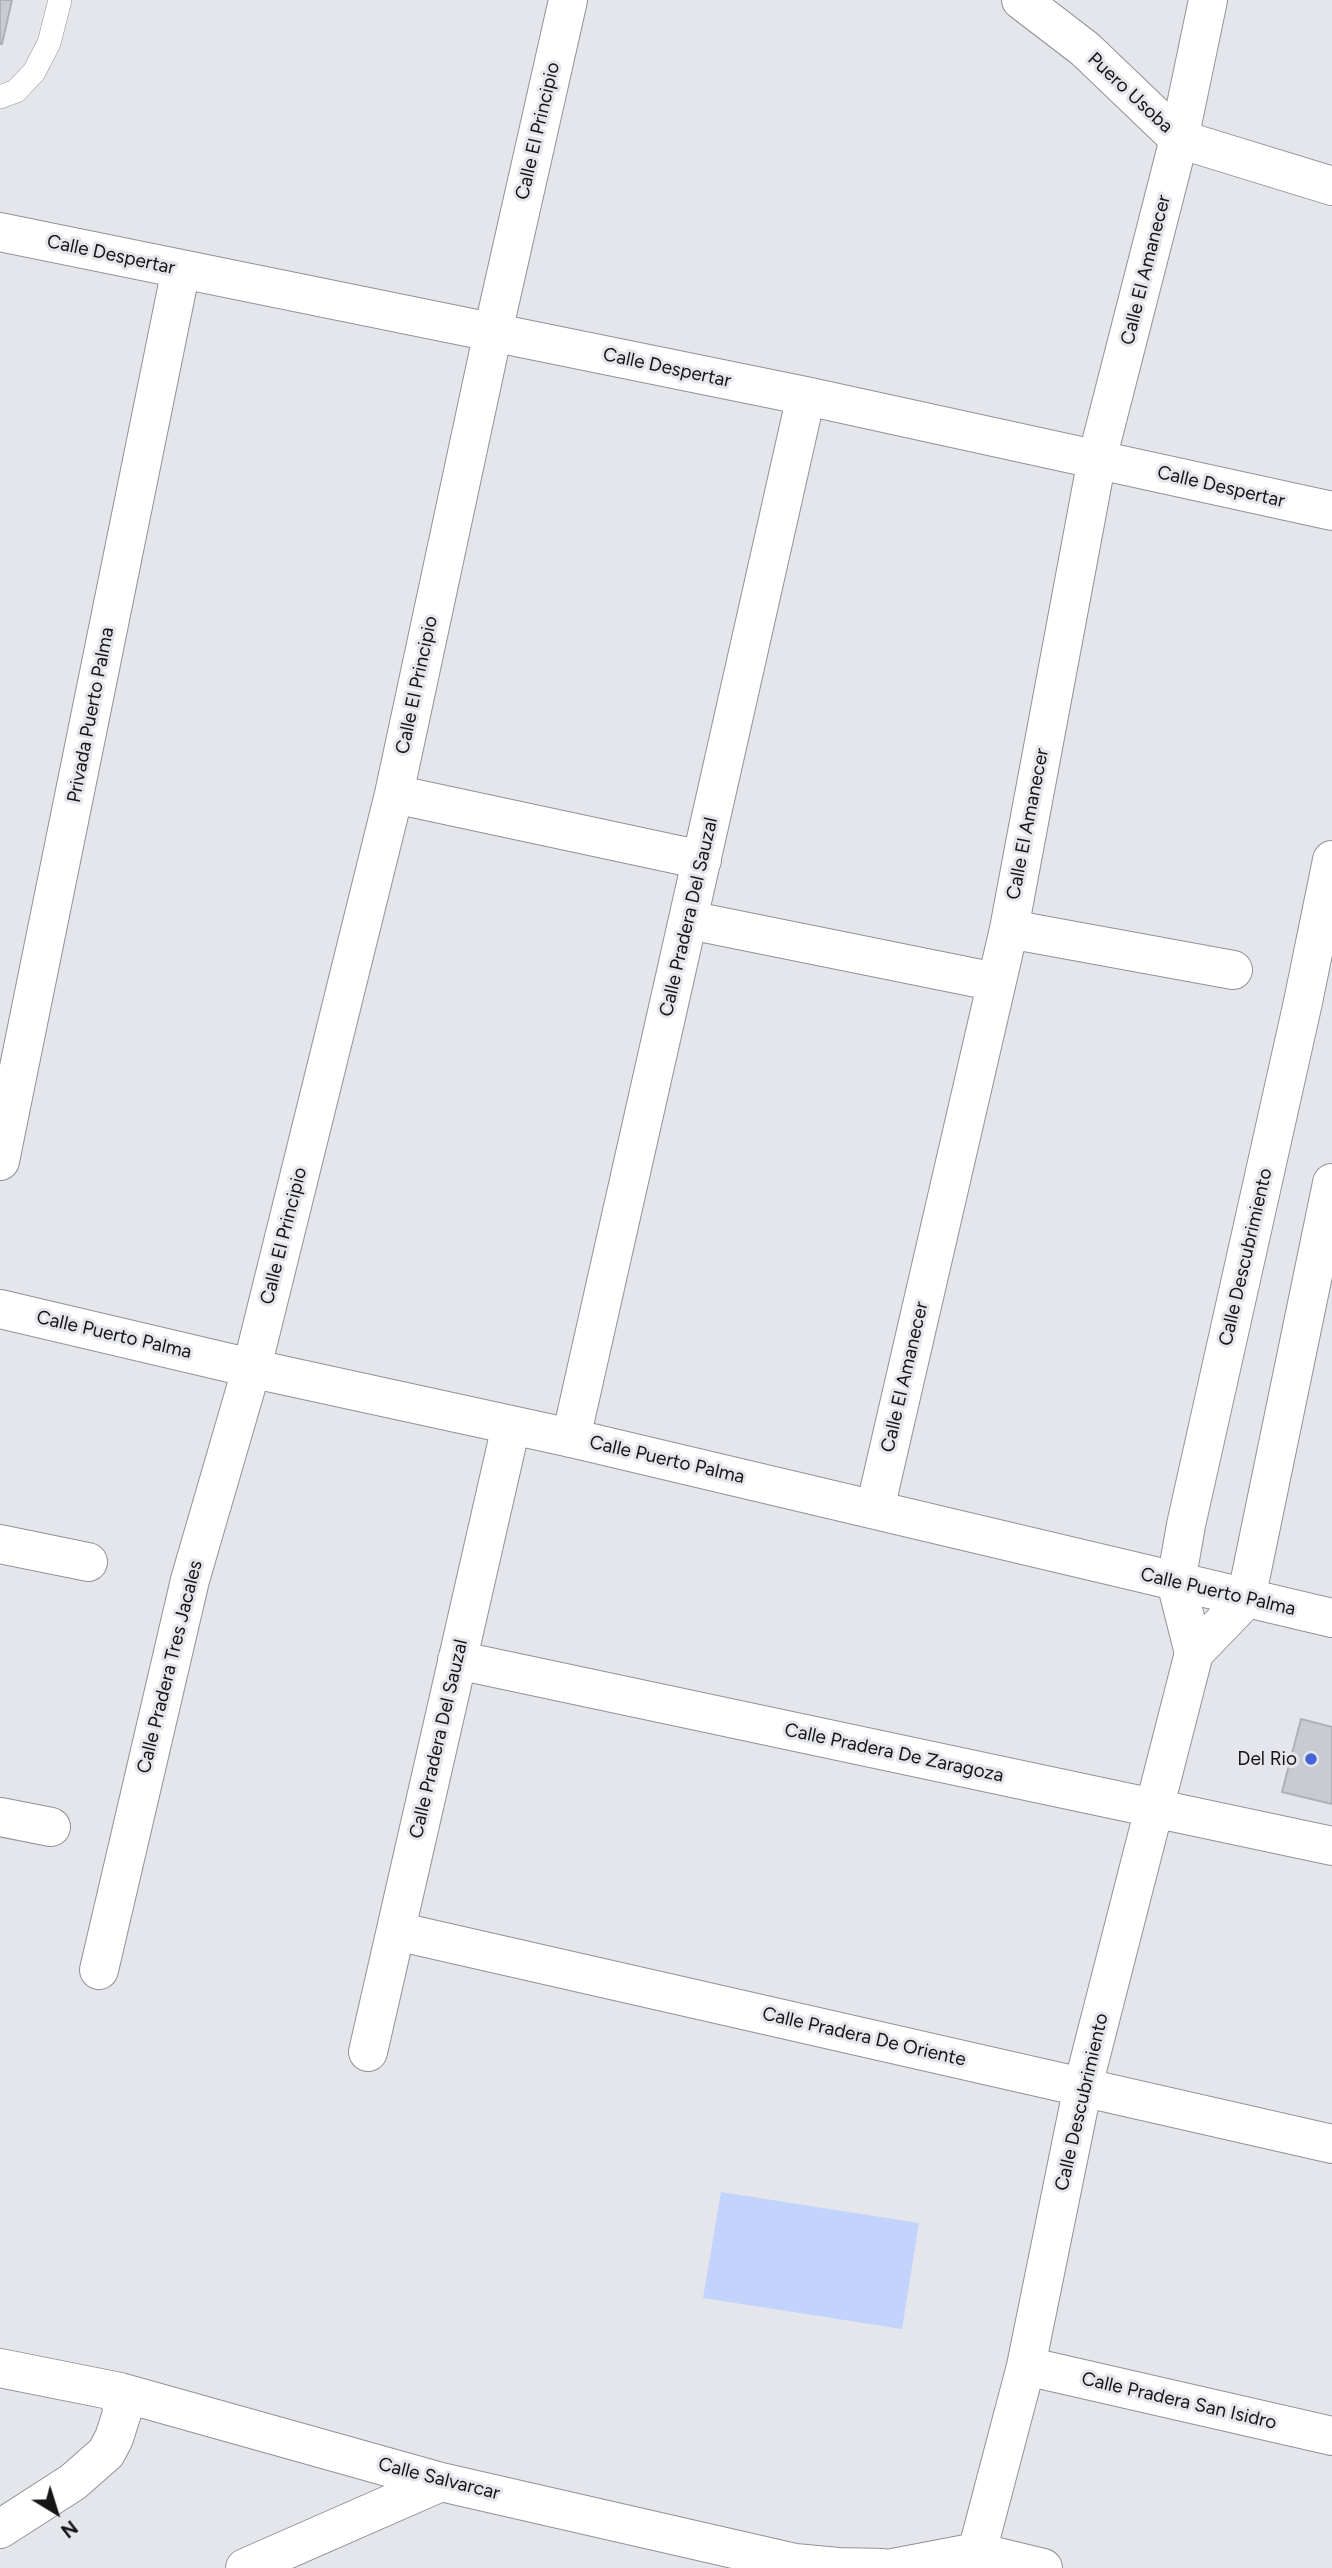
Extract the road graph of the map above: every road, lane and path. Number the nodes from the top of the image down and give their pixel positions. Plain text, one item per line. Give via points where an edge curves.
1 (60, 0) edge
2 (568, 0) edge
3 (1021, 0) edge
4 (1208, 0) edge
5 (0, 97) edge
6 (1180, 139) junction
7 (1332, 186) edge
8 (0, 232) edge
9 (181, 269) junction
10 (492, 332) junction
11 (806, 396) junction
12 (1097, 459) junction
13 (1332, 511) edge
14 (394, 794) junction
15 (702, 860) junction
16 (1332, 860) edge
17 (689, 920) junction
18 (1009, 929) junction
19 (1233, 970) dead end
20 (996, 982) junction
21 (0, 1161) edge
22 (1332, 1184) edge
23 (0, 1309) edge
24 (252, 1367) junction
25 (512, 1426) junction
26 (571, 1438) junction
27 (875, 1509) junction
28 (0, 1544) edge
29 (88, 1562) dead end
30 (1175, 1582) junction
31 (1246, 1599) junction
32 (1332, 1618) edge
33 (1194, 1653) junction
34 (457, 1660) junction
35 (1156, 1808) junction
36 (0, 1817) edge
37 (51, 1827) dead end
38 (1332, 1846) edge
39 (396, 1931) junction
40 (99, 1970) dead end
41 (368, 2052) dead end
42 (1083, 2086) junction
43 (1332, 2144) edge
44 (1026, 2366) junction
45 (0, 2368) edge
46 (120, 2392) junction
47 (1332, 2436) edge
48 (441, 2482) junction
49 (0, 2529) edge
50 (970, 2560) edge
51 (245, 2568) edge
52 (883, 2568) edge
53 (893, 2568) edge
54 (1043, 2568) edge

1 - 5 lane via 49,43 34,72 16,91
2 - 10 street, Calle El Principio
3 - 6 street, Puero Usoba via 1085,49
4 - 6 street, Calle El Amanecer
6 - 7 street, Puero Usoba
6 - 12 street, Calle El Amanecer
8 - 9 street, Calle Despertar
9 - 10 street, Calle Despertar
9 - 21 street, Privada Puerto Palma
10 - 11 street, Calle Despertar
10 - 14 street, Calle El Principio
11 - 12 street, Calle Despertar
11 - 15 street, Calle Pradera Del Sauzal
12 - 13 street, Calle Despertar
12 - 18 street, Calle El Amanecer
14 - 15 street
14 - 24 street, Calle El Principio
15 - 17 street, Calle Pradera Del Sauzal
16 - 30 street, Calle Descubrimiento
17 - 20 street
17 - 26 street, Calle Pradera Del Sauzal
18 - 19 street
18 - 20 street, Calle El Amanecer
20 - 27 street, Calle El Amanecer
22 - 31 street
23 - 24 street, Calle Puerto Palma
24 - 25 street, Calle Puerto Palma
24 - 40 street, Calle Pradera Tres Jacales via 190,1580
25 - 26 street, Calle Puerto Palma
25 - 34 street, Calle Pradera Del Sauzal
26 - 27 street, Calle Puerto Palma
27 - 30 street, Calle Puerto Palma
28 - 29 street
30 - 31 street, Calle Puerto Palma
30 - 33 street, Calle Descubrimiento
31 - 32 street, Calle Puerto Palma
31 - 33 street
33 - 35 street, Calle Descubrimiento
34 - 35 street, Calle Pradera De Zaragoza
34 - 39 street, Calle Pradera Del Sauzal
35 - 38 street, Calle Pradera De Zaragoza
35 - 42 street, Calle Descubrimiento
36 - 37 street
39 - 41 street, Calle Pradera Del Sauzal
39 - 42 street, Calle Pradera De Oriente
42 - 43 street, Calle Pradera De Oriente
42 - 44 street, Calle Descubrimiento
44 - 47 street, Calle Pradera San Isidro
44 - 50 street, Calle Descubrimiento
45 - 46 street, Calle Salvarcar
46 - 48 street, Calle Salvarcar
46 - 49 street via 122,2413 106,2453 73,2482
48 - 51 street
48 - 52 street, Calle Salvarcar via 795,2563
50 - 53 street
50 - 54 street

